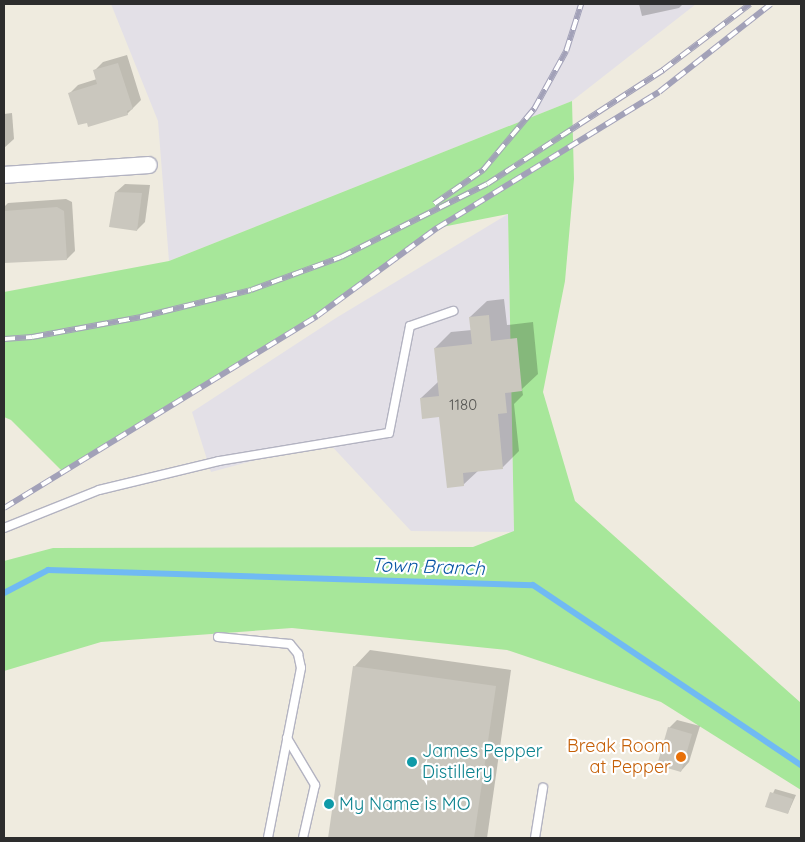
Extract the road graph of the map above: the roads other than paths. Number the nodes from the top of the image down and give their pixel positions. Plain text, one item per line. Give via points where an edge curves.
1 (149, 165) dead end
2 (4, 175) edge
3 (453, 312) dead end
4 (4, 528) edge
5 (218, 637) dead end
6 (287, 738) junction
7 (543, 788) dead end
8 (268, 838) edge
9 (304, 838) edge
10 (536, 838) edge

1 - 2 street
3 - 4 lane via 410,326 389,433 219,461 99,490
5 - 6 lane via 290,644 298,654 301,668
6 - 8 lane
6 - 9 lane via 316,785
7 - 10 lane

